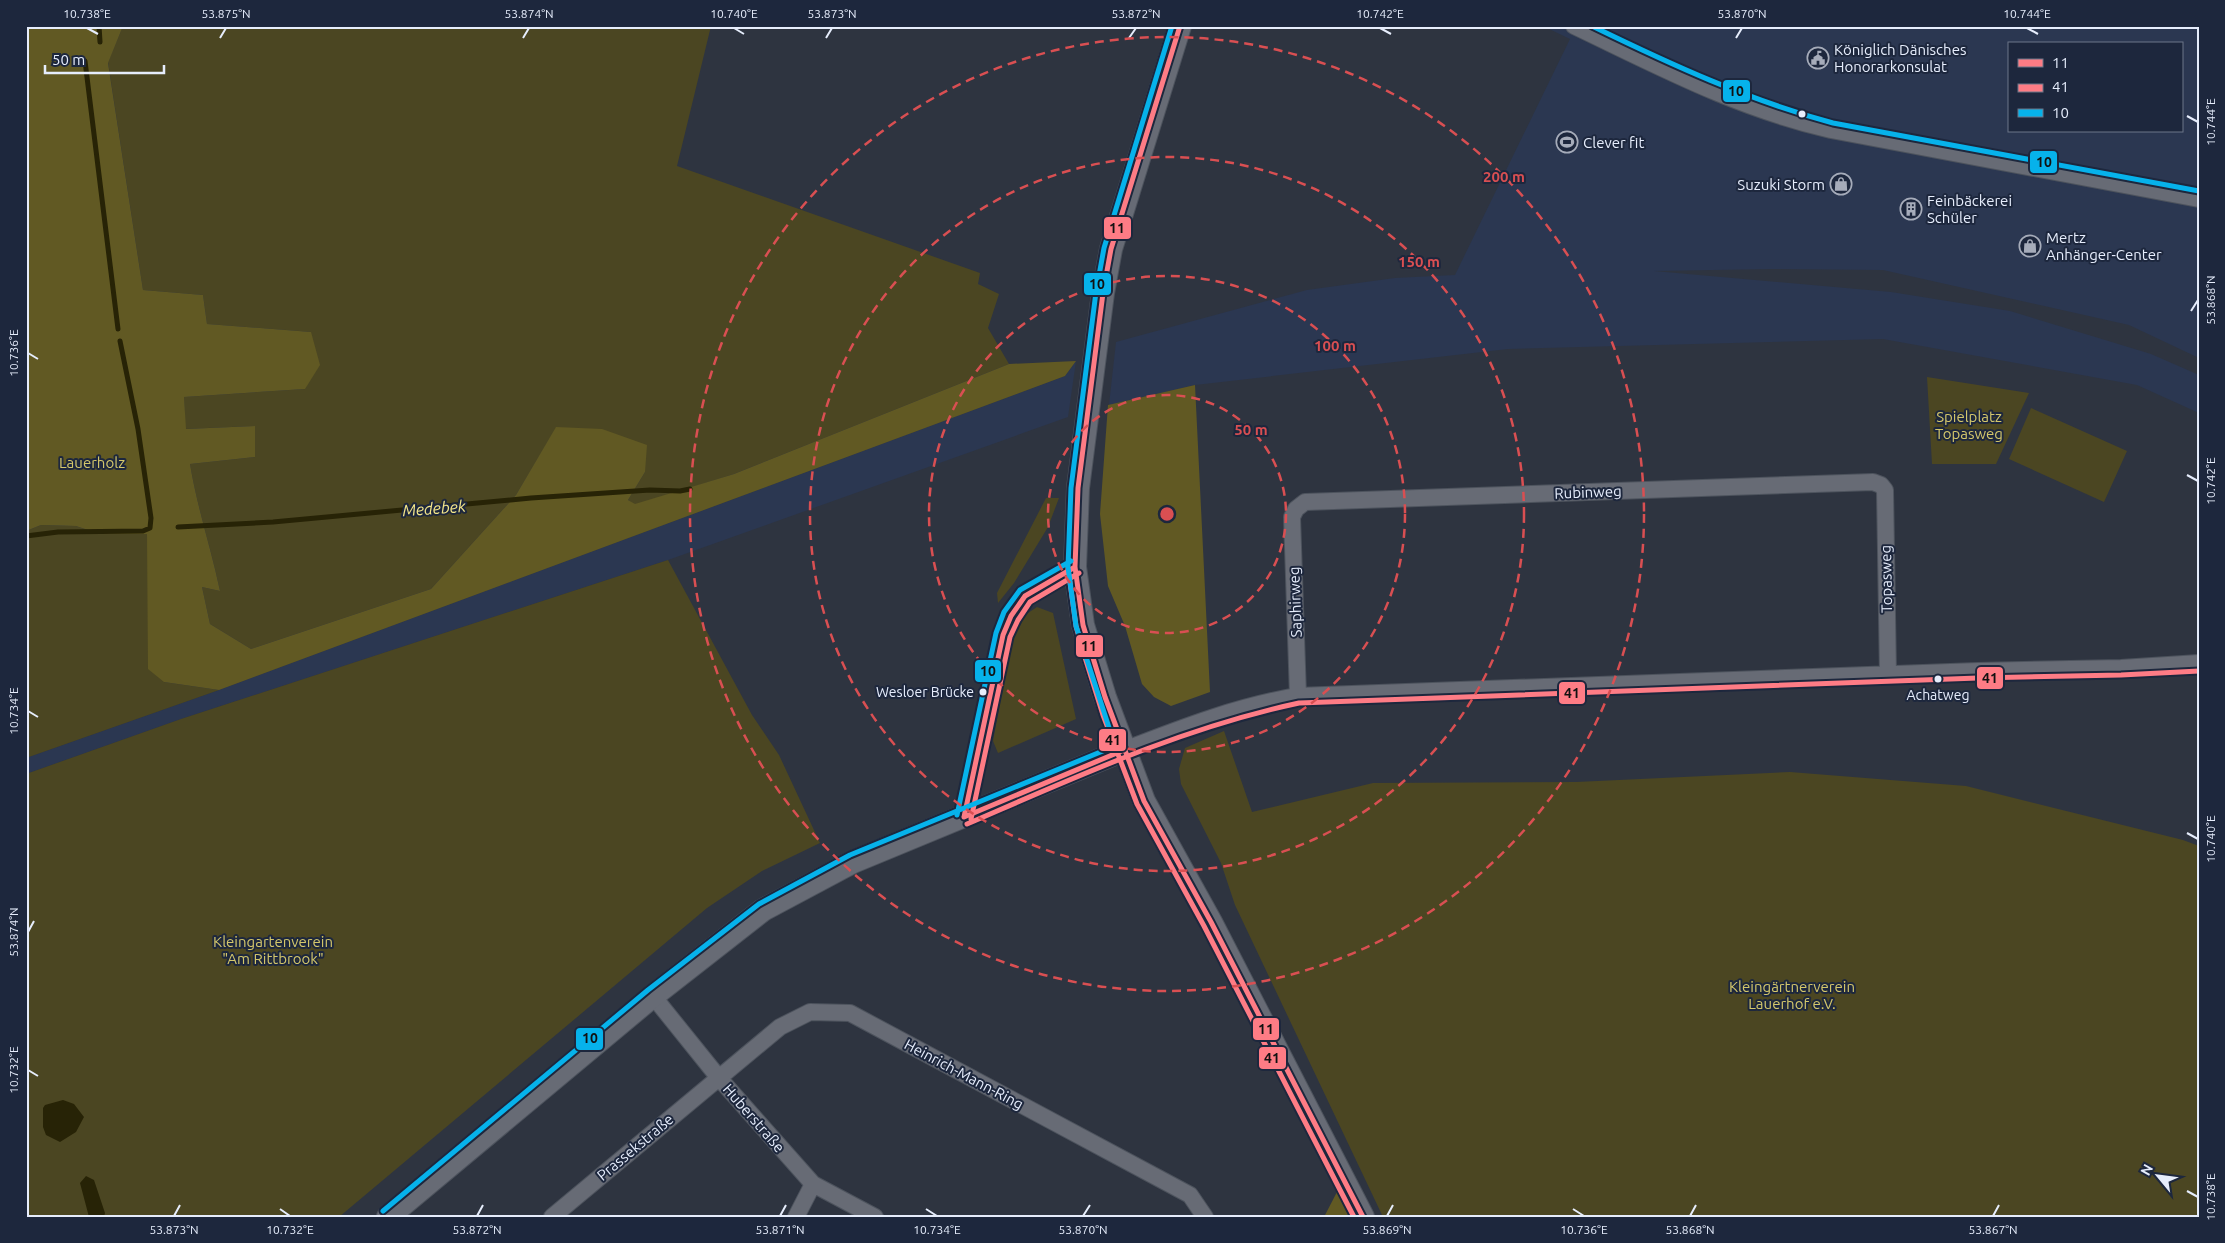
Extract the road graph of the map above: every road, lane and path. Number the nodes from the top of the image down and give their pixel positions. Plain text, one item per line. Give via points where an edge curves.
1 (1180, 26) edge
2 (1574, 26) edge
3 (2199, 199) edge
4 (1881, 485) joint
5 (1296, 509) joint
6 (2199, 663) edge
7 (1888, 675) junction
8 (1298, 696) junction
9 (1124, 750) junction
10 (653, 996) junction
11 (719, 1078) junction
12 (813, 1184) junction
13 (388, 1217) edge
14 (552, 1217) edge
15 (796, 1217) edge
16 (875, 1217) edge
17 (1205, 1217) edge
18 (1363, 1217) edge

1 - 9 main road via 1111,249 1078,488 1075,567 1085,633
2 - 3 street via 1696,86 1794,122
4 - 5 street, Rubinweg via 1873,482 1305,502
4 - 7 street, Topasweg via 1884,490
5 - 8 street, Saphirweg via 1292,517
6 - 7 street
7 - 8 street
8 - 9 street via 1232,710
9 - 10 main road via 853,862 763,910
9 - 18 main road via 1144,801 1211,922
10 - 11 street, Huberstraße
10 - 13 main road
11 - 12 street, Huberstraße
11 - 14 street, Prassekstraße
11 - 17 street, Heinrich-Mann-Ring via 780,1027 810,1012 850,1013 1190,1195
12 - 15 street
12 - 16 street, Huberstraße

